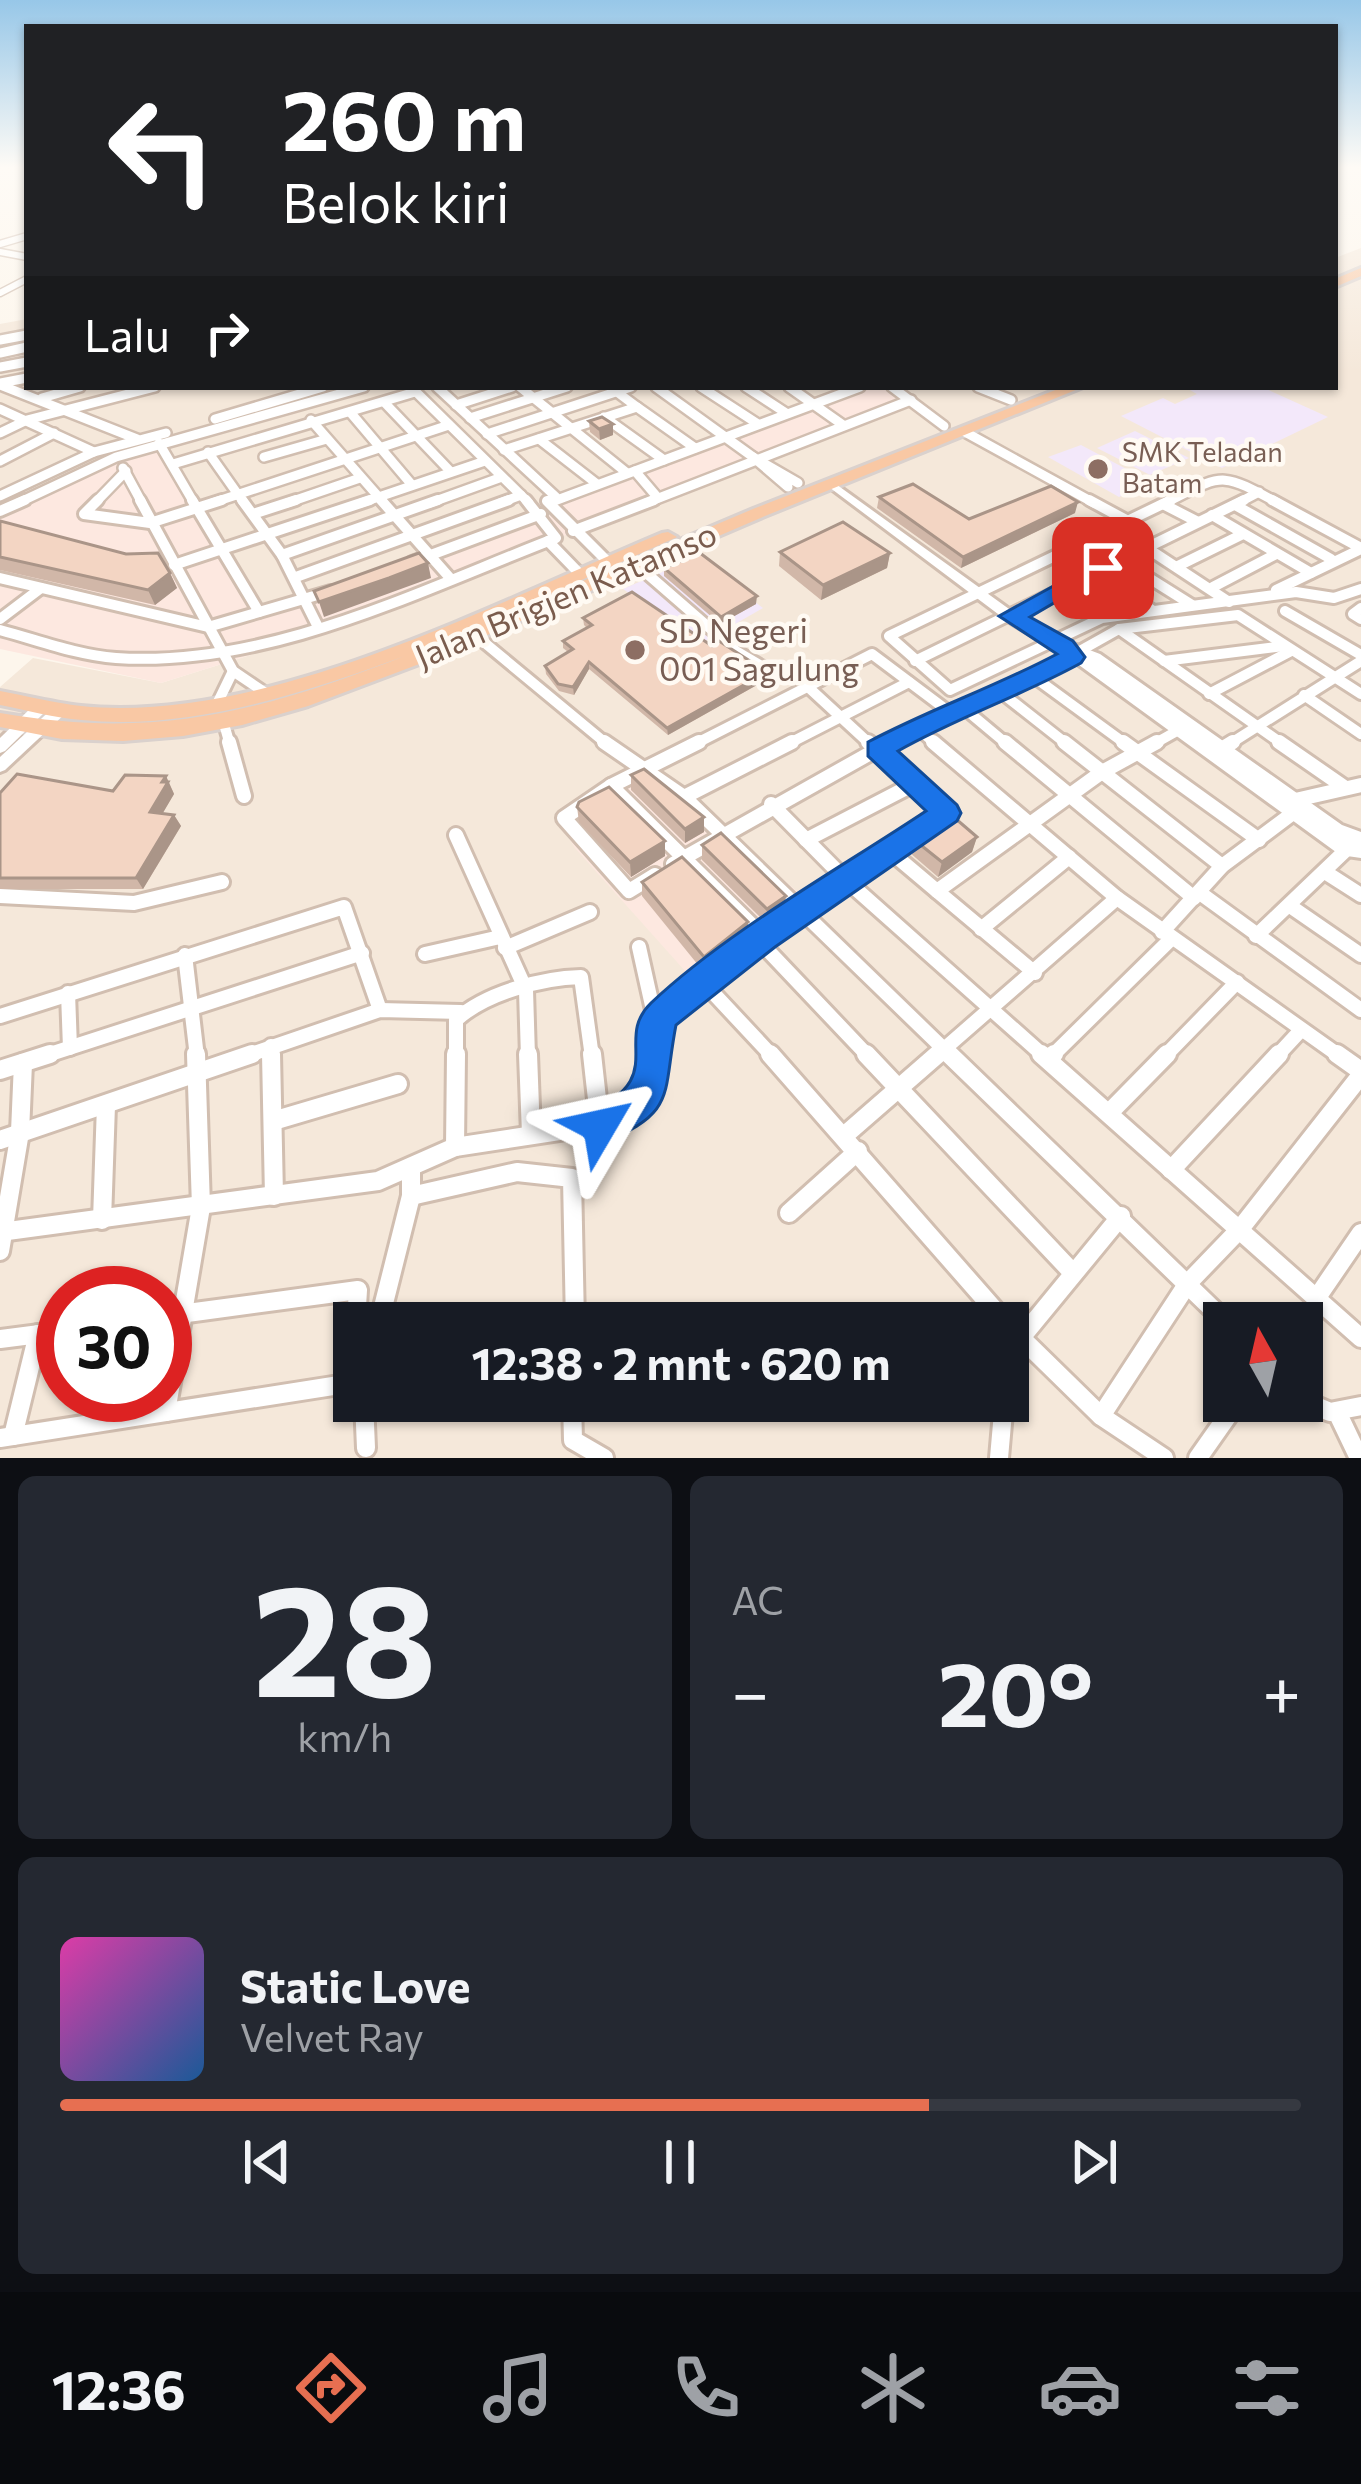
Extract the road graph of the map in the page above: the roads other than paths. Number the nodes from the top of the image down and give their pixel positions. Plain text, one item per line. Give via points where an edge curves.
1 (24, 335) edge
2 (0, 340) edge
3 (0, 384) edge
4 (54, 390) edge
5 (144, 390) edge
6 (266, 390) edge
7 (312, 390) edge
8 (353, 390) edge
9 (413, 390) edge
10 (440, 390) edge
11 (505, 390) edge
12 (521, 390) edge
13 (558, 390) edge
14 (620, 390) edge
15 (624, 390) edge
16 (660, 390) edge
17 (706, 390) edge
18 (751, 390) edge
19 (794, 390) edge
20 (841, 390) edge
21 (896, 390) edge
22 (1069, 390) edge
23 (1000, 394) edge
24 (40, 398) junction
25 (533, 398) junction
26 (276, 400) junction
27 (910, 400) junction
28 (384, 402) junction
29 (814, 403) junction
30 (456, 404) junction
31 (299, 405) junction
32 (637, 407) junction
33 (0, 409) edge
34 (67, 410) junction
35 (350, 412) junction
36 (552, 413) junction
37 (786, 413) junction
38 (604, 417) junction
39 (470, 418) junction
40 (26, 420) junction
41 (312, 421) junction
42 (449, 424) junction
43 (758, 424) junction
44 (843, 425) junction
45 (944, 426) junction
46 (569, 428) junction
47 (965, 432) junction
48 (54, 433) junction
49 (0, 434) edge
50 (487, 434) junction
51 (416, 436) junction
52 (726, 437) junction
53 (137, 439) junction
54 (327, 439) junction
55 (539, 439) junction
56 (248, 441) junction
57 (159, 443) junction
58 (381, 448) junction
59 (695, 448) junction
60 (504, 450) junction
61 (94, 452) junction
62 (113, 452) junction
63 (208, 452) junction
64 (264, 458) junction
65 (756, 459) junction
66 (345, 460) junction
67 (485, 460) junction
68 (664, 460) junction
69 (0, 461) edge
70 (173, 464) junction
71 (126, 471) junction
72 (450, 471) junction
73 (631, 472) junction
74 (502, 477) junction
75 (361, 478) junction
76 (279, 481) junction
77 (597, 484) junction
78 (412, 485) junction
79 (793, 485) junction
80 (833, 485) junction
81 (1259, 492) junction
82 (3, 493) edge
83 (237, 493) junction
84 (520, 495) junction
85 (378, 496) junction
86 (556, 497) junction
87 (658, 498) junction
88 (1163, 504) junction
89 (1235, 505) junction
90 (198, 507) junction
91 (0, 511) edge
92 (256, 513) junction
93 (541, 514) junction
94 (1212, 514) junction
95 (394, 515) junction
96 (1128, 521) junction
97 (1198, 522) junction
98 (150, 523) junction
99 (573, 531) junction
100 (268, 532) junction
101 (414, 534) junction
102 (1243, 534) junction
103 (548, 541) junction
104 (1147, 548) junction
105 (1361, 548) edge
106 (225, 549) junction
107 (1068, 550) junction
108 (168, 551) junction
109 (1276, 554) junction
110 (283, 555) junction
111 (432, 555) junction
112 (150, 559) edge
113 (1331, 559) junction
114 (607, 561) junction
115 (1122, 561) junction
116 (175, 565) junction
117 (638, 566) junction
118 (1178, 566) junction
119 (390, 570) edge
120 (579, 573) junction
121 (1311, 573) junction
122 (1097, 574) junction
123 (296, 577) junction
124 (0, 578) edge
125 (450, 578) junction
126 (348, 585) edge
127 (1213, 586) junction
128 (41, 588) junction
129 (1361, 589) edge
130 (978, 592) junction
131 (1264, 596) junction
132 (306, 600) junction
133 (1229, 602) junction
134 (1194, 607) junction
135 (1361, 608) edge
136 (1152, 610) junction
137 (1285, 611) dead end
138 (259, 612) junction
139 (1011, 616) junction
140 (0, 619) edge
141 (1361, 620) edge
142 (208, 627) junction
143 (318, 627) junction
144 (1119, 629) junction
145 (0, 630) edge
146 (473, 634) junction
147 (1048, 639) junction
148 (1288, 649) junction
149 (223, 652) junction
150 (1080, 654) junction
151 (1361, 658) edge
152 (915, 661) junction
153 (1163, 661) junction
154 (233, 671) junction
155 (773, 673) dead end
156 (1333, 676) junction
157 (1034, 677) junction
158 (909, 682) junction
159 (808, 686) junction
160 (264, 692) junction
161 (1003, 694) junction
162 (1209, 694) junction
163 (1361, 694) edge
164 (1304, 695) junction
165 (0, 698) edge
166 (217, 704) junction
167 (51, 708) junction
168 (965, 709) junction
169 (948, 711) junction
170 (845, 717) junction
171 (0, 720) edge
172 (224, 724) junction
173 (31, 727) junction
174 (917, 728) junction
175 (1255, 728) junction
176 (1177, 731) junction
177 (1361, 734) edge
178 (0, 747) edge
179 (878, 749) junction
180 (1138, 752) junction
181 (1217, 752) junction
182 (0, 766) edge
183 (646, 769) junction
184 (1102, 772) junction
185 (914, 784) junction
186 (1361, 784) edge
187 (611, 786) junction
188 (1344, 788) junction
189 (244, 796) dead end
190 (684, 796) junction
191 (1067, 798) junction
192 (771, 804) junction
193 (1299, 811) junction
194 (946, 813) junction
195 (1029, 822) junction
196 (960, 826) edge
197 (722, 834) junction
198 (456, 835) dead end
199 (974, 838) edge
200 (1361, 839) edge
201 (806, 840) junction
202 (1259, 840) junction
203 (1353, 850) edge
204 (988, 851) junction
205 (892, 854) junction
206 (1069, 857) junction
207 (683, 858) junction
208 (1222, 866) junction
209 (1325, 872) junction
210 (847, 881) junction
211 (222, 882) dead end
212 (938, 891) junction
213 (1361, 895) edge
214 (0, 896) edge
215 (1197, 896) junction
216 (1117, 898) junction
217 (1290, 905) junction
218 (804, 911) junction
219 (590, 912) dead end
220 (981, 929) junction
221 (1167, 935) junction
222 (1256, 936) junction
223 (761, 939) junction
224 (502, 942) junction
225 (639, 947) dead end
226 (1360, 952) edge
227 (362, 953) junction
228 (425, 954) dead end
229 (185, 955) junction
230 (1035, 973) junction
231 (1238, 982) junction
232 (704, 983) junction
233 (526, 990) junction
234 (68, 993) junction
235 (994, 1008) junction
236 (190, 1010) junction
237 (380, 1010) junction
238 (1361, 1010) edge
239 (461, 1012) junction
240 (0, 1016) edge
241 (658, 1021) junction
242 (1301, 1030) junction
243 (271, 1046) junction
244 (70, 1048) junction
245 (945, 1048) junction
246 (1049, 1059) junction
247 (23, 1063) junction
248 (0, 1070) edge
249 (199, 1070) junction
250 (1361, 1073) edge
251 (398, 1084) dead end
252 (897, 1092) junction
253 (106, 1105) junction
254 (1109, 1113) junction
255 (273, 1121) junction
256 (600, 1126) junction
257 (20, 1132) junction
258 (531, 1134) junction
259 (845, 1135) junction
260 (0, 1139) edge
261 (455, 1147) junction
262 (858, 1150) junction
263 (411, 1167) junction
264 (1171, 1169) junction
265 (274, 1196) junction
266 (411, 1196) junction
267 (201, 1207) junction
268 (789, 1213) dead end
269 (1121, 1216) junction
270 (102, 1220) junction
271 (1240, 1229) junction
272 (2, 1238) edge
273 (1358, 1243) edge
274 (186, 1266) edge
275 (1073, 1273) junction
276 (1188, 1283) junction
277 (1318, 1296) junction
278 (357, 1302) edge
279 (385, 1302) edge
280 (575, 1302) edge
281 (989, 1302) edge
282 (1207, 1302) edge
283 (192, 1312) edge
284 (1029, 1313) edge
285 (36, 1334) edge
286 (1361, 1337) edge
287 (0, 1340) edge
288 (36, 1340) edge
289 (1029, 1346) edge
290 (333, 1386) edge
291 (1361, 1406) edge
292 (192, 1408) edge
293 (1323, 1412) edge
294 (1338, 1414) junction
295 (1101, 1416) junction
296 (102, 1422) edge
297 (364, 1422) edge
298 (573, 1422) edge
299 (1002, 1422) edge
300 (1223, 1422) edge
301 (6, 1437) edge
302 (365, 1448) dead end
303 (604, 1458) edge
304 (999, 1458) edge
305 (1164, 1458) edge
306 (1198, 1458) edge
307 (1359, 1458) edge

1 - 2 street
3 - 24 street
4 - 24 street
5 - 34 street
6 - 26 street
7 - 26 street
8 - 31 street
9 - 28 street
9 - 42 street
10 - 30 street
11 - 30 street
12 - 25 street
13 - 25 street
14 - 36 street
15 - 32 street
16 - 52 street
17 - 43 street
18 - 37 street
19 - 29 street
20 - 29 street
21 - 27 street
22 - 47 highway, Jalan Brigjen Katamso
23 - 45 highway, Jalan Brigjen Katamso
24 - 34 street
25 - 36 street
25 - 39 street
26 - 53 street
27 - 44 street
27 - 45 street
28 - 35 street
28 - 51 street
29 - 37 street
29 - 44 street
30 - 39 street
31 - 41 street
31 - 57 street
32 - 38 street
32 - 59 street
33 - 40 street
34 - 40 street
34 - 53 street
35 - 41 street
35 - 58 street
36 - 46 street
36 - 50 street
37 - 43 street
38 - 46 street
38 - 68 street
39 - 50 street
40 - 48 street
40 - 49 street
41 - 54 street
41 - 56 street
42 - 51 street
42 - 67 street
43 - 52 street
44 - 65 street
45 - 79 highway, Jalan Brigjen Katamso
46 - 55 street
46 - 73 street
47 - 80 highway, Jalan Brigjen Katamso
47 - 96 street
48 - 61 street
48 - 69 street
50 - 60 street
51 - 58 street
51 - 72 street
52 - 59 street
52 - 65 street
53 - 62 street
54 - 64 street
54 - 66 street
55 - 60 street
55 - 77 street
56 - 63 street
56 - 64 street
57 - 62 street
57 - 70 street
58 - 66 street
58 - 78 street
59 - 68 street
60 - 86 street
61 - 62 street
61 - 82 street
62 - 71 street
62 - 91 street
63 - 70 street
63 - 83 street
64 - 76 street
65 - 79 street
65 - 87 street
66 - 75 street
66 - 76 street
67 - 72 street
67 - 74 street
68 - 73 street
70 - 90 street
71 - 98 street
71 - 98 street via 83,511
72 - 78 street
73 - 77 street
73 - 87 street
74 - 84 street
74 - 95 street
75 - 85 street
75 - 92 street
76 - 83 street
77 - 86 street
78 - 85 street
79 - 114 highway, Jalan Brigjen Katamso
80 - 117 highway, Jalan Brigjen Katamso
80 - 130 street
81 - 88 street via 1216,478
81 - 89 street
81 - 105 street
83 - 90 street
83 - 92 street
84 - 93 street
84 - 101 street
85 - 95 street
85 - 100 street
86 - 99 street via 547,504
87 - 99 street
88 - 96 street
88 - 97 street
89 - 94 street
89 - 113 street
90 - 98 street
90 - 106 street
92 - 100 street
93 - 103 street via 556,532
93 - 111 street
94 - 97 street
94 - 102 street
95 - 101 street
95 - 110 street
96 - 107 street
97 - 104 street
98 - 108 street
99 - 114 street
100 - 106 street
100 - 110 street
101 - 111 street
101 - 123 street
102 - 109 street
102 - 118 street
103 - 120 street
103 - 125 street
104 - 115 street
104 - 118 street
105 - 113 street
106 - 116 street
106 - 138 street
107 - 122 street
107 - 130 street
108 - 112 street
108 - 116 street
109 - 121 street
109 - 127 street
110 - 123 street
111 - 119 street
111 - 125 street
113 - 121 street
114 - 120 highway, Jalan Brigjen Katamso
115 - 122 street
115 - 134 street
116 - 142 street
117 - 146 highway, Jalan Brigjen Katamso
117 - 155 street
118 - 127 street
120 - 160 highway, Jalan Brigjen Katamso via 324,677
121 - 131 street
122 - 136 street
122 - 139 street
123 - 132 street
124 - 128 street
125 - 143 street
126 - 132 street
127 - 133 street
128 - 140 street
128 - 142 street
129 - 131 street via 1334,598
130 - 139 street
130 - 152 street via 891,633
131 - 133 street
132 - 138 street
132 - 143 street
133 - 134 street
134 - 136 street
135 - 141 street via 1353,612
136 - 147 street
137 - 151 street
138 - 142 street
139 - 147 street
139 - 152 street
142 - 149 street
143 - 149 street
144 - 148 street via 1226,613
144 - 150 street
144 - 153 street
145 - 149 street via 120,658
146 - 172 highway, Jalan Brigjen Katamso via 339,692
146 - 183 street
147 - 150 street
147 - 152 street via 956,689 939,685
148 - 153 street
148 - 156 street
148 - 162 street
149 - 154 street
150 - 157 street
150 - 176 street
150 - 181 street
151 - 156 street
153 - 162 street
154 - 160 street
154 - 166 street
156 - 163 street
156 - 164 street
157 - 161 street
157 - 180 street
158 - 159 street via 872,654
158 - 169 street
158 - 170 street
159 - 170 street
159 - 183 street
160 - 166 highway, Jalan Brigjen Katamso
161 - 168 street
161 - 184 street
162 - 175 street
164 - 175 street
164 - 177 street
165 - 167 highway, Jalan Brigjen Katamso
166 - 167 highway, Jalan Brigjen Katamso via 130,715
167 - 173 street
168 - 169 street
168 - 191 street
169 - 174 street
170 - 179 street
170 - 190 street
171 - 173 highway, Jalan Brigjen Katamso
172 - 173 highway, Jalan Brigjen Katamso via 153,733
172 - 189 street
173 - 178 street
173 - 182 street
174 - 179 street
174 - 195 street
175 - 181 street
175 - 188 street
176 - 180 street
176 - 181 street
179 - 185 street
179 - 192 street
180 - 184 street
180 - 202 street
181 - 193 street
183 - 187 street
183 - 190 street
184 - 191 street
184 - 208 street
185 - 194 street
185 - 201 street
186 - 188 street
187 - 207 street
187 - 207 street via 564,818 629,891
188 - 193 street
190 - 197 street
191 - 195 street
191 - 215 street
192 - 197 street
192 - 201 street
193 - 200 street
193 - 202 street
193 - 203 street
194 - 196 street
194 - 205 street
195 - 204 street
195 - 206 street
197 - 207 street
197 - 218 street
198 - 224 street
199 - 204 street
201 - 210 street
202 - 208 street
203 - 209 street
204 - 212 street
205 - 210 street
205 - 212 street
206 - 216 street
206 - 220 street
207 - 223 street
208 - 215 street
209 - 213 street
209 - 217 street
210 - 218 street
210 - 235 street
211 - 214 street via 134,903
212 - 220 street
215 - 221 street
215 - 222 street
216 - 221 street
216 - 230 street
217 - 222 street
217 - 226 street
218 - 223 street
218 - 245 street
219 - 224 street
220 - 230 street
221 - 231 street
221 - 246 street
222 - 238 street
223 - 232 street
223 - 252 street
224 - 228 street
224 - 233 street
225 - 241 street
227 - 229 street via 344,907
227 - 236 street
227 - 237 street
229 - 234 street
229 - 236 street
230 - 235 street
231 - 242 street
231 - 254 street
232 - 241 street
232 - 259 street
233 - 239 street
233 - 256 street via 581,977
233 - 258 street
234 - 240 street
234 - 244 street
235 - 245 street
235 - 246 street
236 - 244 street
236 - 249 street
237 - 239 street
237 - 243 street
239 - 261 street via 453,1042
241 - 256 street via 652,1083 633,1111
242 - 250 street
242 - 264 street
243 - 249 street
243 - 255 street
244 - 247 street
245 - 252 street
245 - 269 street
246 - 254 street
247 - 248 street
247 - 257 street
249 - 253 street
249 - 267 street
250 - 271 street
251 - 255 street
252 - 259 street
252 - 275 street
253 - 257 street
253 - 270 street
254 - 264 street
255 - 265 street
256 - 258 street
257 - 260 street
257 - 272 street
258 - 261 street
259 - 262 street
261 - 263 street
262 - 268 street
262 - 281 street
263 - 265 street via 377,1181
263 - 266 street
264 - 271 street
265 - 267 street
266 - 279 street
266 - 280 street via 494,1176 561,1171 572,1178
267 - 270 street
267 - 274 street
269 - 275 street
269 - 276 street
270 - 272 street
271 - 276 street
271 - 277 street
273 - 277 street
275 - 284 street
276 - 282 street
276 - 295 street
277 - 286 street
278 - 283 street via 358,1290
285 - 287 street
288 - 301 street
289 - 295 street
290 - 292 street
291 - 294 street
293 - 294 street
294 - 307 street
295 - 305 street
296 - 301 street
297 - 302 street
298 - 303 street via 574,1440
299 - 304 street
300 - 306 street

